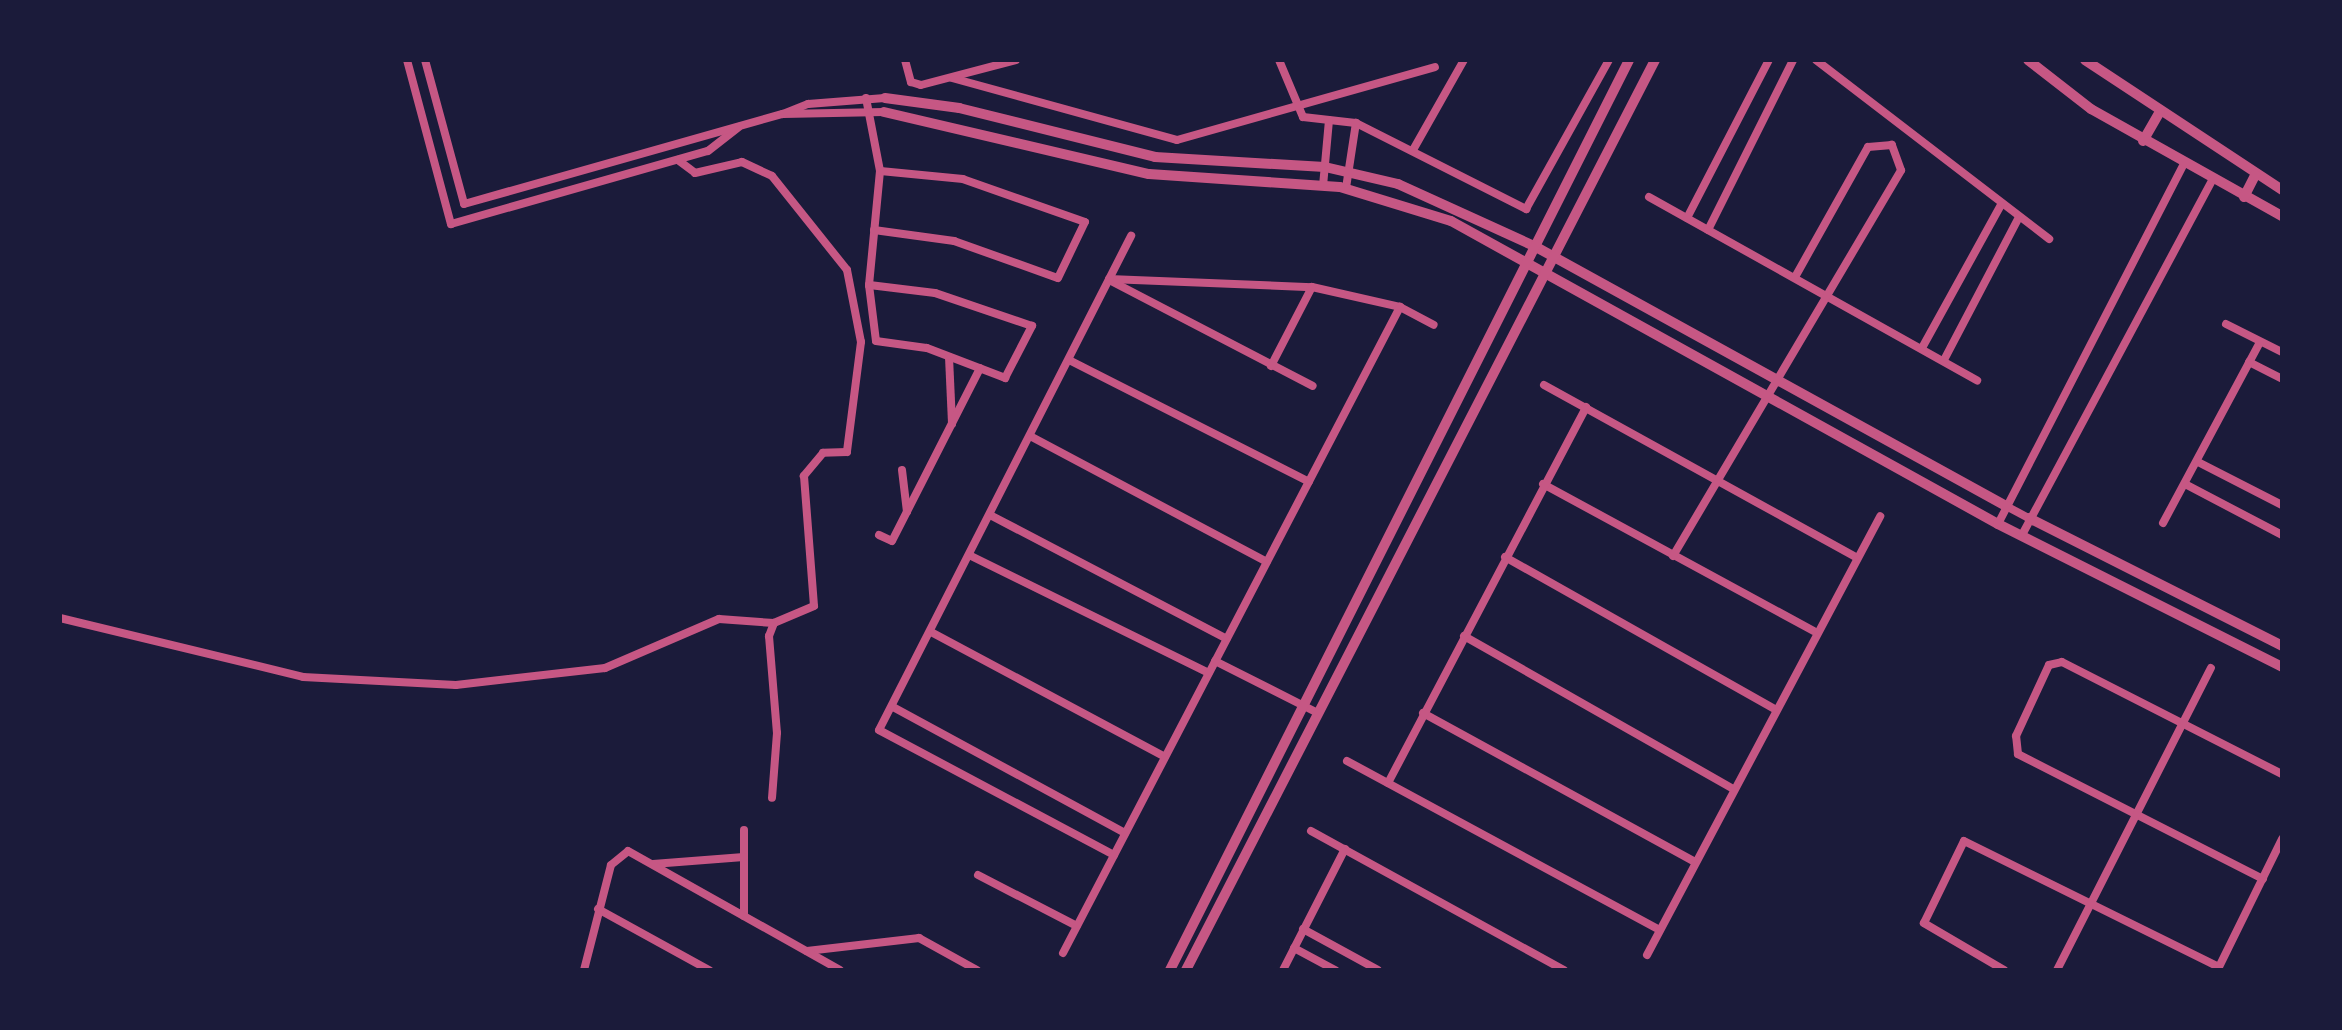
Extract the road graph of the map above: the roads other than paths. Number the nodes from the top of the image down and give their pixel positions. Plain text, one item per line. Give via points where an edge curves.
1 (407, 60) edge
2 (425, 60) edge
3 (905, 60) edge
4 (1016, 60) edge
5 (1279, 60) edge
6 (1464, 60) edge
7 (1609, 60) edge
8 (1629, 60) edge
9 (1655, 60) edge
10 (1769, 60) edge
11 (1793, 60) edge
12 (1816, 60) edge
13 (2028, 60) edge
14 (2085, 60) edge
15 (1435, 67) dead end
16 (952, 78) junction
17 (866, 98) junction
18 (885, 98) joint
19 (1292, 104) junction
20 (884, 112) joint
21 (2160, 112) junction
22 (868, 113) junction
23 (783, 114) junction
24 (1329, 120) junction
25 (1356, 123) junction
26 (743, 124) junction
27 (2143, 141) junction
28 (1413, 150) junction
29 (678, 160) junction
30 (2183, 165) junction
31 (1325, 167) junction
32 (587, 169) junction
33 (1348, 170) junction
34 (880, 171) junction
35 (2255, 175) junction
36 (2212, 181) junction
37 (592, 184) junction
38 (1323, 186) junction
39 (1346, 188) junction
40 (2282, 190) edge
41 (1649, 197) dead end
42 (2244, 197) junction
43 (464, 204) junction
44 (2001, 205) junction
45 (2282, 216) edge
46 (2019, 217) junction
47 (1687, 218) junction
48 (451, 224) junction
49 (874, 230) junction
50 (1708, 230) junction
51 (1131, 236) dead end
52 (2049, 239) dead end
53 (1536, 247) junction
54 (1549, 254) junction
55 (1528, 263) junction
56 (1541, 270) junction
57 (1795, 277) junction
58 (1109, 279) junction
59 (869, 285) junction
60 (1312, 287) junction
61 (1832, 296) junction
62 (1400, 307) junction
63 (2226, 324) dead end
64 (1434, 325) dead end
65 (2260, 342) junction
66 (1922, 348) junction
67 (2282, 352) edge
68 (949, 357) junction
69 (1069, 360) junction
70 (1944, 360) junction
71 (2249, 362) junction
72 (1271, 366) junction
73 (980, 368) junction
74 (2282, 379) edge
75 (1977, 380) dead end
76 (1544, 385) dead end
77 (1778, 385) junction
78 (1313, 386) dead end
79 (1768, 400) junction
80 (1586, 407) junction
81 (952, 424) junction
82 (1030, 436) junction
83 (2198, 462) junction
84 (902, 470) dead end
85 (1720, 479) junction
86 (1309, 482) junction
87 (1543, 484) junction
88 (2185, 484) junction
89 (1408, 497) junction
90 (1422, 503) junction
91 (2282, 505) edge
92 (2006, 506) junction
93 (907, 513) junction
94 (990, 515) junction
95 (1880, 516) dead end
96 (2029, 518) junction
97 (2163, 523) dead end
98 (1998, 524) junction
99 (879, 535) dead end
100 (2022, 535) junction
101 (2282, 535) edge
102 (969, 555) junction
103 (1673, 556) junction
104 (1505, 557) junction
105 (1855, 557) junction
106 (1267, 562) junction
107 (60, 618) edge
108 (774, 623) junction
109 (1814, 631) junction
110 (931, 632) junction
111 (1464, 636) junction
112 (1227, 639) junction
113 (2282, 646) edge
114 (1215, 661) junction
115 (2282, 667) edge
116 (2211, 668) dead end
117 (1209, 673) junction
118 (1302, 706) junction
119 (893, 707) junction
120 (1775, 709) junction
121 (1316, 712) junction
122 (1423, 713) junction
123 (2187, 723) junction
124 (1165, 757) junction
125 (1347, 761) dead end
126 (2282, 774) edge
127 (1388, 783) junction
128 (1733, 789) junction
129 (772, 798) dead end
130 (2136, 812) junction
131 (744, 830) dead end
132 (1311, 831) dead end
133 (1125, 833) junction
134 (2282, 839) edge
135 (1345, 849) junction
136 (1114, 855) junction
137 (744, 857) junction
138 (1695, 862) junction
139 (652, 864) junction
140 (978, 875) dead end
141 (2263, 879) junction
142 (2092, 902) junction
143 (598, 909) junction
144 (744, 916) junction
145 (1077, 926) junction
146 (1303, 929) junction
147 (1659, 930) junction
148 (1294, 948) junction
149 (806, 951) junction
150 (1063, 953) dead end
151 (1647, 955) dead end
152 (2218, 968) edge
153 (584, 970) edge
154 (709, 970) edge
155 (840, 970) edge
156 (977, 970) edge
157 (1170, 970) edge
158 (1186, 970) edge
159 (1283, 970) edge
160 (1335, 970) edge
161 (1378, 970) edge
162 (1564, 970) edge
163 (2004, 970) edge
164 (2057, 970) edge

1 - 48 street
2 - 43 street
3 - 16 street via 916,85
4 - 16 street
5 - 19 street
6 - 28 street
7 - 28 street via 1526,209
8 - 53 street
9 - 54 street
10 - 47 street
11 - 50 street
12 - 44 street
13 - 27 street
14 - 21 street
15 - 19 street
16 - 19 street via 1177,140
17 - 18 street
17 - 22 street
17 - 23 street
18 - 31 street via 959,108 1155,157
19 - 24 street via 1303,117
20 - 22 street
20 - 38 street via 1149,174
21 - 27 street
21 - 35 street
22 - 23 street
22 - 34 street
23 - 26 street
24 - 25 street
24 - 31 street
25 - 28 street
25 - 33 street
26 - 29 street via 708,151
26 - 32 street
27 - 30 street
29 - 37 street
29 - 108 street via 695,173 753,163 772,176 847,270 861,358 847,452 823,453 804,476 814,606
30 - 36 street
30 - 92 street
31 - 33 street
31 - 38 street
32 - 37 street
32 - 43 street
33 - 39 street
33 - 53 street via 1459,207
34 - 49 street
34 - 49 street via 963,179 1085,222 1058,278 954,241
35 - 40 street
35 - 42 street
36 - 42 street
36 - 96 street
37 - 48 street
38 - 39 street
39 - 55 street via 1451,221
41 - 47 street
42 - 45 street
43 - 48 street
44 - 46 street
44 - 66 street
46 - 52 street
46 - 70 street
47 - 50 street
49 - 59 street
50 - 57 street
51 - 58 street
53 - 54 street
53 - 55 street
54 - 56 street
54 - 77 street
55 - 56 street
55 - 89 street
56 - 79 street
56 - 90 street
57 - 61 street
57 - 61 street via 1868,147 1892,145 1901,170
58 - 60 street
58 - 69 street
58 - 72 street
59 - 68 street via 876,341
59 - 73 street via 935,293 1032,326 1005,378
60 - 62 street
60 - 72 street
61 - 66 street
61 - 77 street
62 - 64 street
62 - 86 street
63 - 65 street
65 - 67 street
65 - 71 street
66 - 70 street
68 - 73 street
68 - 81 street
69 - 82 street
69 - 86 street
70 - 75 street
71 - 74 street
71 - 83 street
72 - 78 street
73 - 81 street
76 - 80 street
77 - 79 street
77 - 92 street
79 - 85 street
79 - 98 street
80 - 85 street
80 - 87 street
81 - 93 street
82 - 94 street
82 - 106 street
83 - 88 street
83 - 91 street
84 - 93 street
85 - 103 street
85 - 105 street
86 - 106 street
87 - 103 street
87 - 104 street
88 - 97 street
88 - 101 street
89 - 90 street
89 - 118 street
90 - 121 street
92 - 96 street
92 - 98 street
93 - 99 street via 892,541
94 - 102 street
94 - 112 street
95 - 105 street
96 - 100 street
96 - 113 street
98 - 100 street
100 - 115 street
102 - 110 street
102 - 117 street
103 - 109 street
104 - 111 street
104 - 120 street
105 - 109 street
106 - 112 street
107 - 108 street via 303,677 456,685 605,668 719,619
108 - 129 street
109 - 120 street
110 - 119 street
110 - 124 street
111 - 122 street
111 - 128 street
112 - 114 street
114 - 117 street
114 - 118 street
116 - 123 street
117 - 124 street
118 - 121 street
118 - 157 street
119 - 133 street
119 - 136 street via 879,730
120 - 128 street
121 - 158 street
122 - 127 street
122 - 138 street
123 - 126 street
123 - 130 street
123 - 130 street via 2062,662 2049,665 2016,736 2018,754
124 - 133 street
125 - 127 street
127 - 147 street
128 - 138 street
130 - 141 street
130 - 142 street
131 - 137 street
132 - 135 street
133 - 136 street
134 - 141 street
135 - 146 street
135 - 162 street
136 - 145 street
137 - 139 street
137 - 144 street
138 - 147 street
139 - 143 street via 620,853
139 - 144 street
140 - 145 street
141 - 152 street
142 - 152 street
142 - 163 street via 1964,841 1924,923
142 - 164 street
143 - 153 street
143 - 154 street
144 - 149 street
145 - 150 street
146 - 148 street
146 - 161 street
147 - 151 street
148 - 159 street
148 - 160 street
149 - 155 street
149 - 156 street via 919,938

